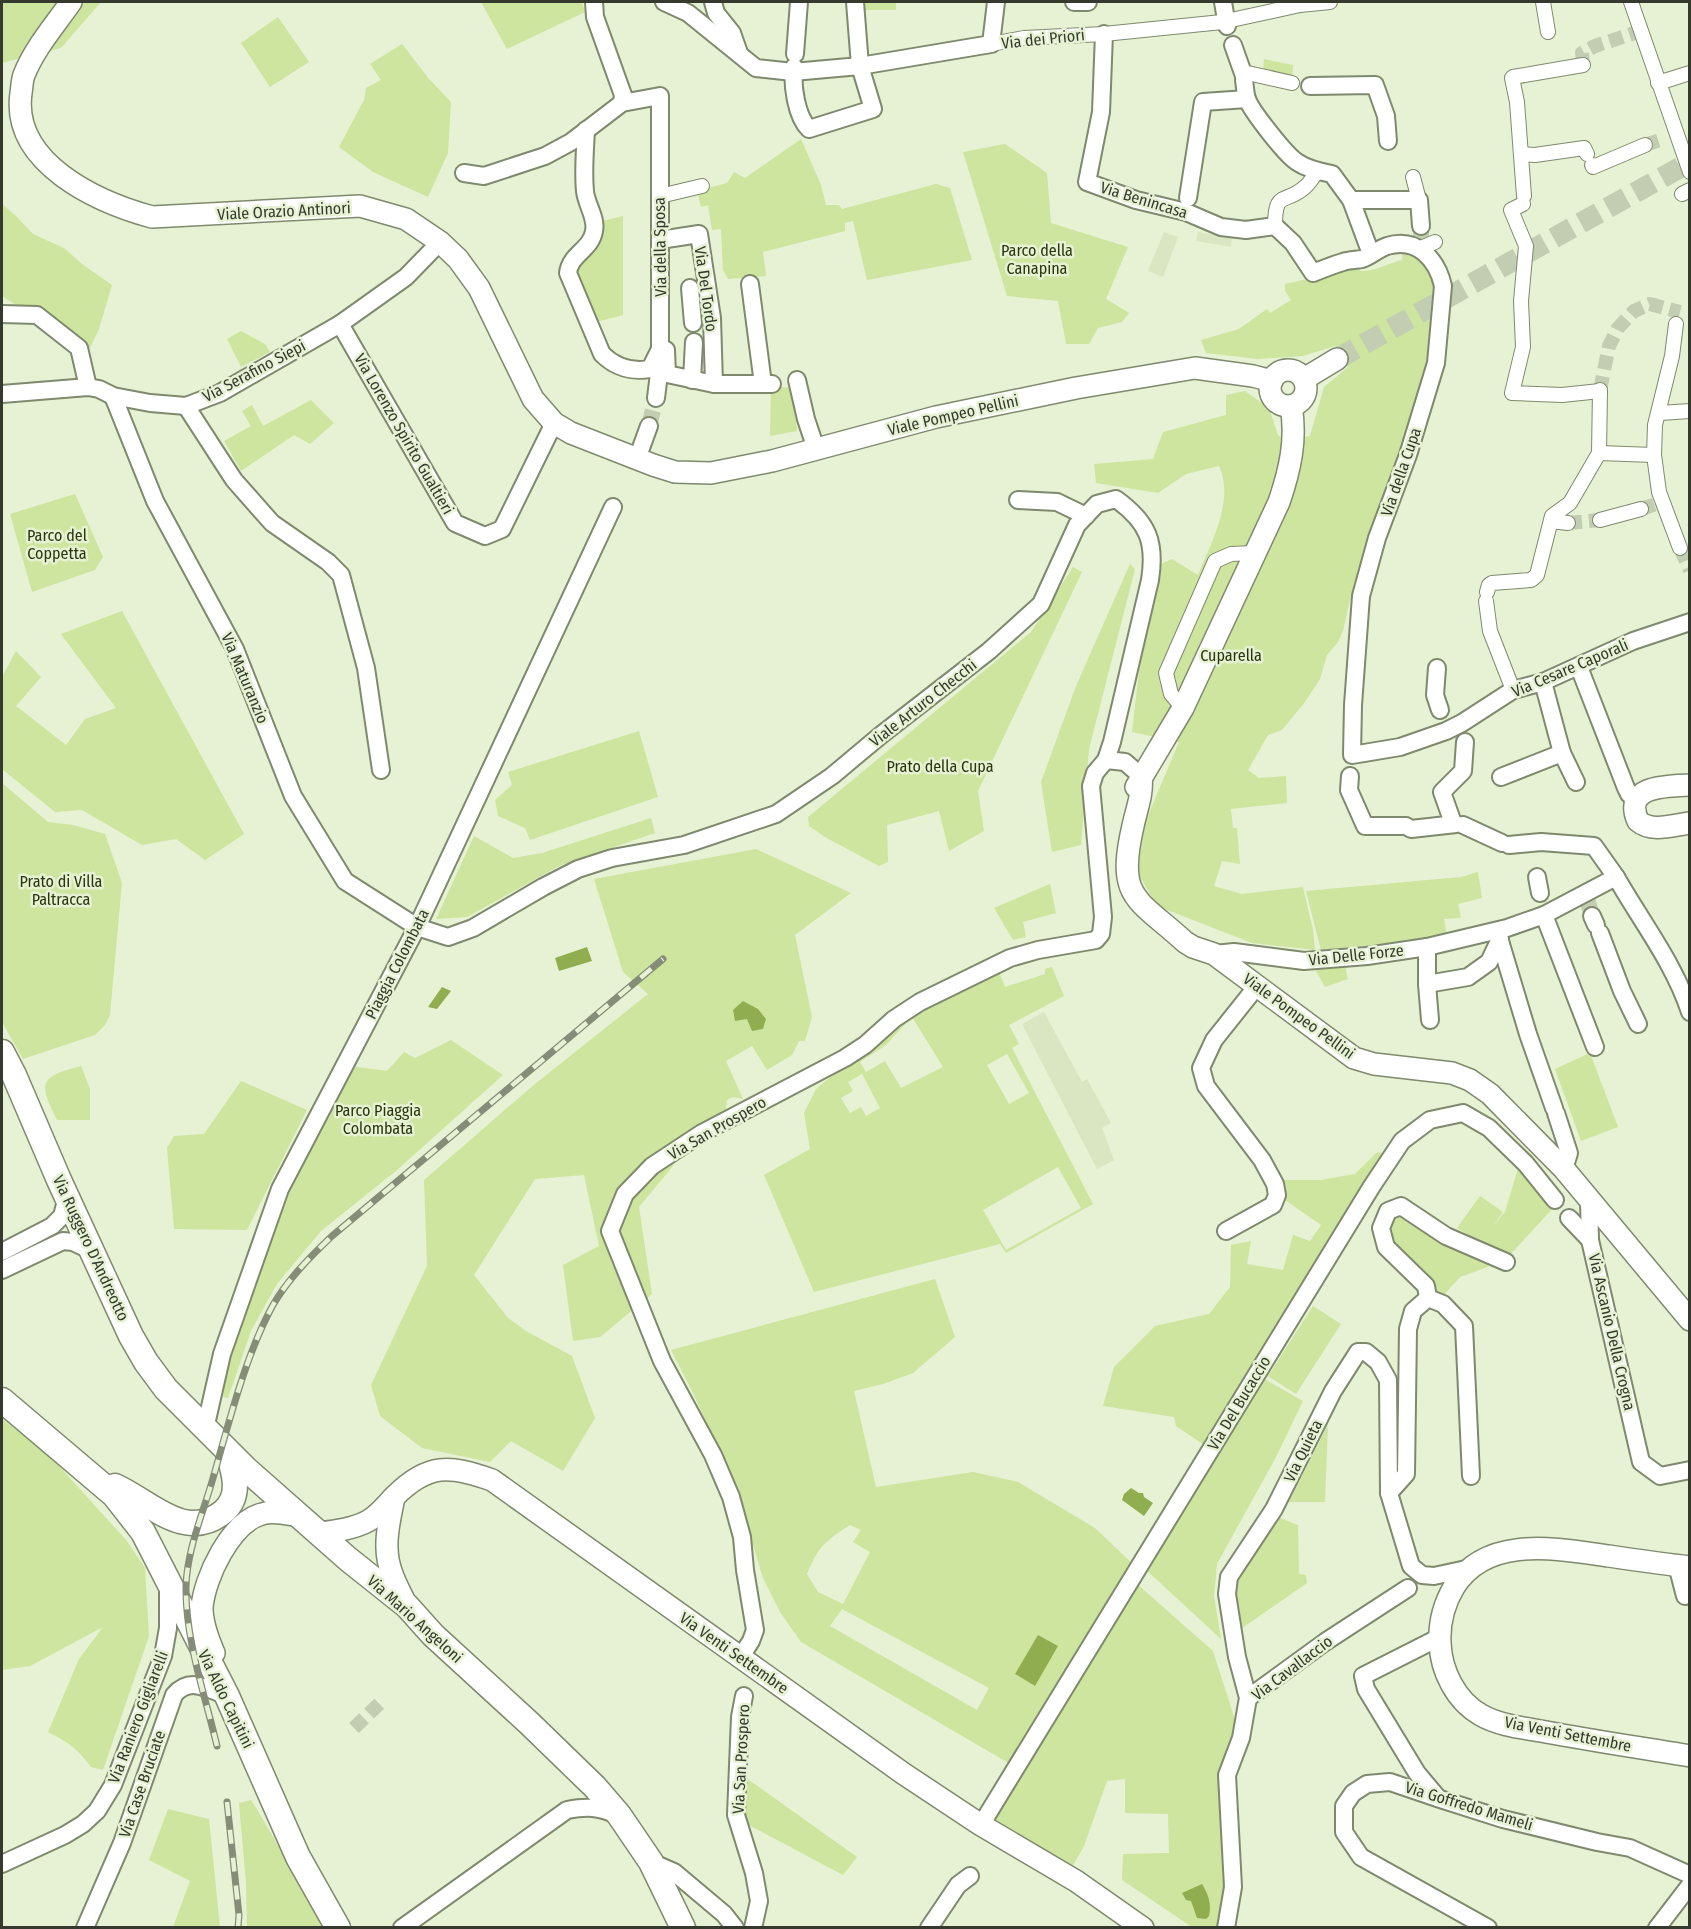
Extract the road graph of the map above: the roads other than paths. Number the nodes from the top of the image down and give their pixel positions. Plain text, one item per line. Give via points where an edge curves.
1 (71, 2) edge
2 (594, 2) edge
3 (713, 2) edge
4 (799, 2) edge
5 (855, 2) edge
6 (996, 2) edge
7 (1074, 2) edge
8 (1088, 2) edge
9 (1223, 2) edge
10 (1330, 2) edge
11 (1543, 2) edge
12 (1631, 2) edge
13 (671, 3) edge
14 (1226, 24) junction
15 (1548, 32) dead end
16 (1104, 34) junction
17 (991, 44) junction
18 (1233, 45) dead end
19 (739, 53) junction
20 (794, 65) junction
21 (1583, 65) tunnel mouth
22 (860, 66) junction
23 (1689, 73) edge
24 (1244, 76) junction
25 (1292, 83) dead end
26 (1658, 83) junction
27 (1310, 86) dead end
28 (1247, 99) junction
29 (622, 103) junction
30 (586, 130) junction
31 (1388, 141) dead end
32 (1645, 146) tunnel mouth
33 (1521, 154) junction
34 (1317, 171) junction
35 (1689, 172) edge
36 (464, 173) dead end
37 (1413, 177) dead end
38 (702, 186) dead end
39 (660, 196) junction
40 (1351, 200) junction
41 (1419, 200) junction
42 (1187, 206) junction
43 (1276, 227) junction
44 (1424, 239) junction
45 (660, 240) junction
46 (440, 242) junction
47 (1371, 254) junction
48 (750, 284) dead end
49 (690, 288) dead end
50 (2, 314) edge
51 (693, 323) dead end
52 (340, 324) junction
53 (1676, 324) dead end
54 (694, 342) dead end
55 (661, 346) junction
56 (1337, 359) tunnel mouth
57 (1304, 379) junction
58 (692, 380) junction
59 (797, 380) dead end
60 (1272, 381) junction
61 (714, 384) junction
62 (88, 387) junction
63 (2, 394) edge
64 (113, 396) junction
65 (656, 398) tunnel mouth
66 (186, 406) junction
67 (1291, 406) junction
68 (1689, 411) edge
69 (1660, 413) junction
70 (554, 423) junction
71 (649, 426) tunnel mouth
72 (816, 449) junction
73 (1599, 453) junction
74 (1654, 455) junction
75 (637, 459) junction
76 (1018, 500) dead end
77 (613, 507) dead end
78 (1641, 509) tunnel mouth
79 (1086, 516) junction
80 (1600, 520) tunnel mouth
81 (1551, 521) junction
82 (1568, 523) tunnel mouth
83 (1680, 548) tunnel mouth
84 (1254, 553) junction
85 (1689, 622) edge
86 (1579, 667) junction
87 (1437, 668) dead end
88 (1543, 682) junction
89 (1513, 690) junction
90 (1183, 708) junction
91 (1440, 711) dead end
92 (1458, 733) junction
93 (1562, 753) junction
94 (1352, 755) joint
95 (1106, 760) junction
96 (381, 770) dead end
97 (1141, 776) junction
98 (1350, 776) dead end
99 (1501, 777) dead end
100 (1576, 782) dead end
101 (1689, 785) edge
102 (1637, 801) junction
103 (1689, 823) edge
104 (1458, 824) junction
105 (1616, 877) junction
106 (1545, 913) junction
107 (1596, 925) tunnel mouth
108 (417, 927) junction
109 (1499, 935) junction
110 (1427, 947) junction
111 (1214, 954) junction
112 (1427, 984) junction
113 (1257, 986) junction
114 (1689, 1012) edge
115 (1430, 1020) dead end
116 (1638, 1024) dead end
117 (1595, 1047) dead end
118 (2, 1052) edge
119 (1564, 1169) junction
120 (1551, 1196) dead end
121 (67, 1197) junction
122 (1589, 1201) junction
123 (1569, 1218) dead end
124 (1226, 1231) dead end
125 (1590, 1240) junction
126 (92, 1251) junction
127 (2, 1252) edge
128 (1506, 1262) dead end
129 (2, 1270) edge
130 (1428, 1298) junction
131 (1689, 1320) edge
132 (2, 1400) edge
133 (205, 1429) junction
134 (228, 1452) junction
135 (1689, 1470) edge
136 (1471, 1476) dead end
137 (98, 1480) junction
138 (1389, 1494) junction
139 (394, 1497) junction
140 (299, 1516) junction
141 (318, 1533) junction
142 (1683, 1566) edge
143 (1471, 1568) junction
144 (168, 1582) junction
145 (1408, 1588) dead end
146 (1686, 1596) dead end
147 (406, 1606) junction
148 (1440, 1637) junction
149 (740, 1658) junction
150 (227, 1696) junction
151 (744, 1696) dead end
152 (1248, 1698) junction
153 (1689, 1756) edge
154 (1440, 1799) junction
155 (619, 1815) junction
156 (981, 1825) junction
157 (651, 1862) junction
158 (2, 1864) edge
159 (1689, 1875) edge
160 (970, 1876) dead end
161 (1689, 1885) edge
162 (85, 1928) edge
163 (338, 1928) edge
164 (402, 1928) edge
165 (683, 1928) edge
166 (735, 1928) edge
167 (753, 1928) edge
168 (929, 1928) edge
169 (1143, 1928) edge
170 (1226, 1928) edge
171 (1488, 1928) edge
172 (1657, 1928) edge

1 - 46 street, Viale Orazio Antinori via 24,76 19,106 24,129 37,152 68,180 98,198 152,217 360,206 406,219
2 - 29 street via 595,17 623,95
3 - 19 street
4 - 20 street
5 - 22 street
6 - 17 street
7 - 8 street
9 - 14 street
10 - 14 street, Via dei Priori via 1300,5
11 - 15 street
12 - 26 street
13 - 19 street
14 - 16 street, Via dei Priori
16 - 17 street, Via dei Priori via 1024,38
16 - 42 street, Via Benincasa via 1101,112 1087,182 1136,200
17 - 22 street, Via dei Priori
18 - 24 street
19 - 20 street, Via dei Priori via 756,68
20 - 22 street, Via dei Priori
20 - 22 street via 802,122 809,129 873,109
21 - 33 street via 1513,77
23 - 26 street
24 - 25 street
24 - 28 street
26 - 35 street
27 - 31 street via 1375,85 1386,116
28 - 34 street via 1263,125 1296,162
28 - 42 street via 1203,102
29 - 30 street
29 - 39 street, Via della Sposa via 660,96
30 - 36 street via 545,156 504,171 484,176
30 - 55 street via 585,194 594,232 587,246 569,264 568,273 603,354 612,364 640,371 650,369
32 - 33 street via 1589,160 1584,148
33 - 73 street via 1519,203 1526,246 1522,347 1512,393 1562,395 1600,391
34 - 40 street via 1332,174
34 - 43 street via 1305,187 1276,205
37 - 41 street
38 - 39 street
39 - 45 street, Via della Sposa
40 - 41 street
40 - 47 street
41 - 44 street
42 - 43 street, Via Benincasa via 1221,226 1246,230
43 - 47 street via 1293,243 1313,273
44 - 47 street via 1387,246
44 - 94 street, Via della Cupa via 1443,286 1436,363 1361,596
45 - 55 street, Via della Sposa
45 - 61 street, Via Del Tordo via 699,234 712,318
46 - 52 street, Via Serafino Siepi via 406,277
46 - 70 street, Viale Orazio Antinori via 479,288 533,399
48 - 61 street via 768,384
49 - 51 street
50 - 62 street via 37,315 79,348
52 - 66 street, Via Serafino Siepi via 255,375
52 - 70 street, Via Lorenzo Spirito Gualtieri via 455,523 485,536 502,529
53 - 69 street
54 - 58 street
55 - 58 street via 666,350 667,374
55 - 65 street, Via della Sposa
56 - 57 street
57 - 60 street via 1290,370 1279,372
57 - 67 street via 1305,396
58 - 61 street
59 - 72 street
60 - 67 street via 1271,392 1276,401
60 - 72 street, Viale Pompeo Pellini via 1194,368 936,417
62 - 63 street, Via Serafino Siepi
62 - 64 street, Via Serafino Siepi
64 - 66 street, Via Serafino Siepi
64 - 108 street, Via Maturanzio via 155,501 235,649 293,796 345,881
66 - 96 street via 234,480 272,523 341,575 366,668
67 - 84 street, Viale Pompeo Pellini via 1294,424 1290,471
68 - 69 street
69 - 74 street via 1655,425
70 - 75 street, Viale Orazio Antinori
71 - 75 street
72 - 75 street, Viale Pompeo Pellini via 711,473 675,472
73 - 74 street
73 - 81 street via 1570,503
74 - 83 street via 1659,492
76 - 79 street via 1057,502
77 - 108 street, Piaggia Colombata
78 - 80 street
79 - 95 street, Viale Arturo Checchi via 1096,504 1116,499 1129,508 1147,532 1153,552 1150,580
79 - 108 street, Viale Arturo Checchi via 1077,525 1041,604 989,651 832,776 776,814 684,845 612,858 578,869 473,928 448,937
81 - 82 street
81 - 89 street via 1537,575 1532,580 1489,585 1490,631
84 - 90 street, Viale Pompeo Pellini
84 - 90 street via 1231,554 1215,561 1166,674 1171,694
85 - 86 street, Via Cesare Caporali via 1633,641
86 - 88 street, Via Cesare Caporali
86 - 102 street via 1626,788
87 - 91 street via 1435,695
88 - 89 street, Via Cesare Caporali
88 - 93 street
89 - 92 street, Via Cesare Caporali
90 - 97 street, Viale Pompeo Pellini
92 - 94 street, Via Cesare Caporali
92 - 104 street via 1463,771 1442,792
93 - 99 street
93 - 100 street
95 - 97 street via 1125,762
95 - 149 street, Via San Prospero via 1095,773 1091,786 1103,917 1101,934 1096,940 1010,958 920,1002 845,1058 702,1133 652,1166 625,1194 610,1231 662,1360 732,1497 742,1537 755,1630
97 - 111 street, Viale Pompeo Pellini via 1114,848 1116,885 1134,913 1150,928 1164,937
98 - 104 street via 1349,790 1365,826 1412,829
101 - 102 street via 1650,789
102 - 103 street via 1638,821 1647,827
104 - 105 street via 1505,844 1594,846
105 - 106 street, Via Delle Forze
105 - 114 street via 1653,937
106 - 109 street, Via Delle Forze
106 - 117 street
107 - 116 street
108 - 133 street, Piaggia Colombata via 280,1189 222,1354
109 - 110 street, Via Delle Forze
109 - 112 street via 1489,962 1468,977
109 - 119 street via 1569,1153
110 - 111 street, Via Delle Forze via 1304,961 1234,952
110 - 112 street
111 - 113 street, Viale Pompeo Pellini
112 - 115 street
113 - 119 street, Viale Pompeo Pellini via 1354,1058 1452,1073 1470,1080 1490,1094
113 - 124 street via 1214,1040 1201,1068 1206,1086 1262,1160 1277,1195 1273,1205
118 - 121 main road, Via Ruggero D'Andreotto
119 - 122 street, Viale Pompeo Pellini
120 - 156 street, Via Del Bucaccio via 1526,1164 1489,1128 1463,1113 1430,1120 1402,1141
121 - 126 main road, Via Ruggero D'Andreotto
121 - 127 street via 62,1216 52,1226
122 - 125 street, Via Ascanio Della Crogna
122 - 131 street, Viale Pompeo Pellini
123 - 125 street
125 - 135 street, Via Ascanio Della Crogna via 1641,1462 1659,1476
126 - 129 street via 63,1241
126 - 133 main road, Via Ruggero D'Andreotto via 146,1362
128 - 130 street via 1446,1236 1401,1206 1388,1211 1381,1228 1386,1247 1426,1286
130 - 136 street via 1443,1304 1464,1326
130 - 138 street via 1413,1311 1408,1329 1406,1474
132 - 137 main road
133 - 134 main road, Via Mario Angeloni
134 - 137 main road via 235,1496 225,1510 205,1522 172,1519
134 - 140 main road, Via Mario Angeloni
137 - 144 main road, Via Aldo Capitini via 135,1520
138 - 143 street, Via Quieta via 1411,1566 1422,1575 1434,1576
138 - 152 street, Via Quieta via 1388,1380 1378,1362 1366,1352 1358,1352 1333,1391 1274,1509 1229,1576 1227,1594
139 - 141 street, Via Venti Settembre via 360,1525
139 - 147 street via 387,1556
139 - 149 street, Via Venti Settembre via 416,1478 443,1469 462,1470 492,1480
140 - 141 main road, Via Mario Angeloni
140 - 150 street via 262,1513 242,1525 233,1534 208,1582 202,1610 204,1625
141 - 147 main road, Via Mario Angeloni
142 - 143 street, Via Venti Settembre via 1528,1549 1494,1555
142 - 146 street
143 - 148 street, Via Venti Settembre via 1448,1597
144 - 150 main road, Via Aldo Capitini
144 - 158 street, Via Raniero Gigliarelli via 168,1628 163,1656 113,1785 97,1811 83,1824
145 - 152 street, Via Cavallaccio
147 - 155 main road, Via Mario Angeloni via 574,1765
148 - 153 street, Via Venti Settembre via 1444,1670 1467,1706 1482,1716 1512,1726
148 - 154 street via 1363,1676 1366,1689 1417,1773
149 - 156 street, Via Venti Settembre
150 - 162 street, Via Case Bruciate via 192,1684 174,1695 122,1844
150 - 163 main road, Via Aldo Capitini via 298,1857
151 - 167 street, Via San Prospero via 736,1815 759,1900
152 - 170 street, Via Cavallaccio via 1241,1738 1227,1775 1233,1887
154 - 159 street, Via Goffredo Mameli via 1630,1848
154 - 171 street, Via Goffredo Mameli via 1390,1782 1367,1784 1353,1793 1344,1806 1344,1832 1361,1857
155 - 157 main road, Via Mario Angeloni
155 - 164 street via 585,1806 567,1810
156 - 169 street, Via Venti Settembre via 1076,1881
157 - 165 main road, Via Mario Angeloni
157 - 166 street via 674,1872
160 - 168 street via 958,1885
161 - 172 street

